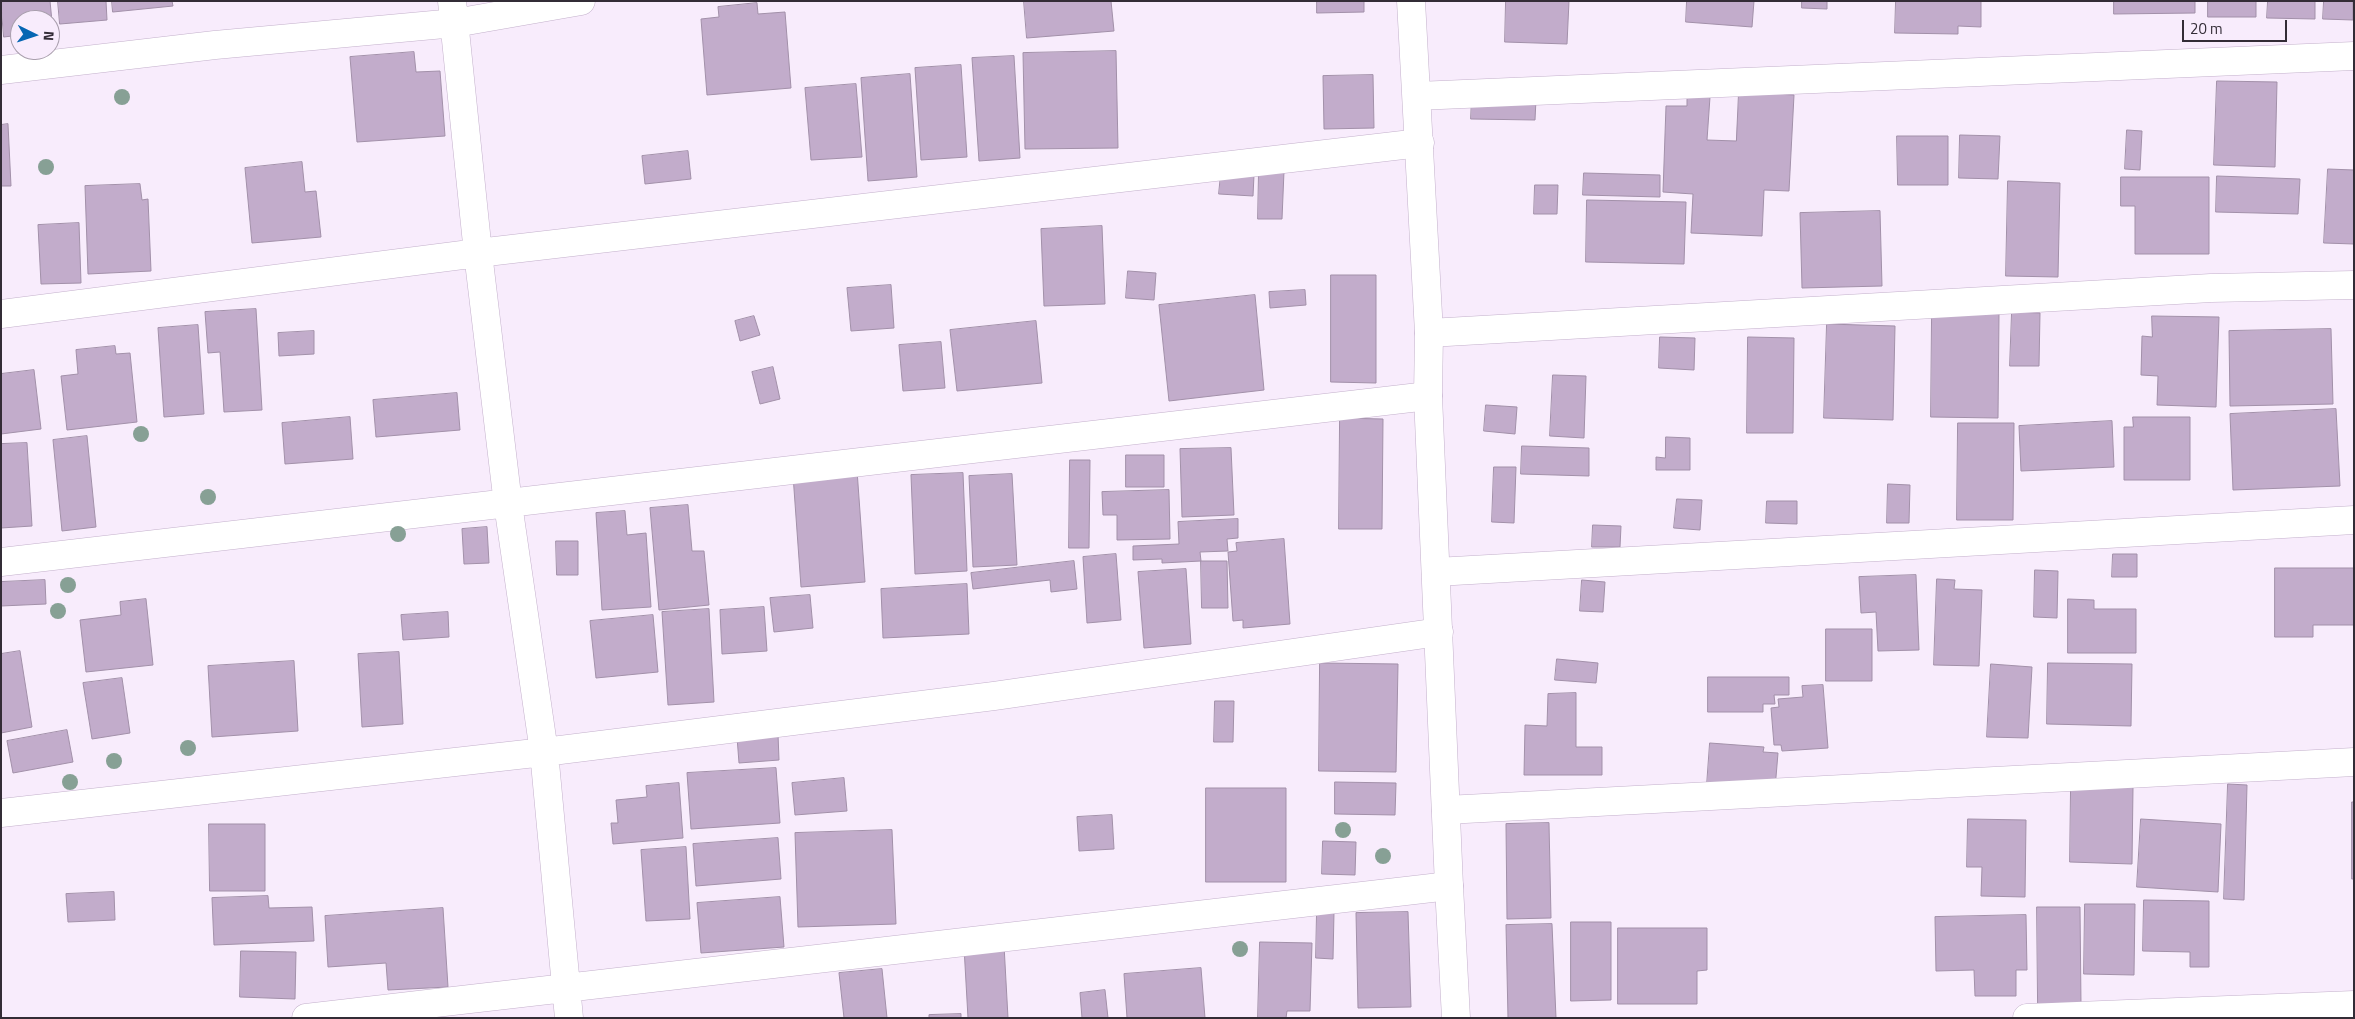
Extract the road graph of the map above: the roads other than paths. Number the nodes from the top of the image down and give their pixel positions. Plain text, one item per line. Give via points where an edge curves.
1 (581, 1) edge
2 (1411, 1) edge
3 (454, 12) edge
4 (2354, 56) edge
5 (1, 70) edge
6 (1417, 96) junction
7 (1420, 142) junction
8 (478, 253) junction
9 (2354, 284) edge
10 (1, 314) edge
11 (1429, 333) junction
12 (1428, 396) junction
13 (508, 504) junction
14 (2354, 520) edge
15 (1, 562) edge
16 (1436, 572) junction
17 (1439, 632) junction
18 (544, 752) junction
19 (2354, 762) edge
20 (1446, 810) junction
21 (1, 813) edge
22 (1448, 886) junction
23 (566, 989) junction
24 (2354, 1005) edge
25 (306, 1018) edge
26 (569, 1018) edge
27 (1456, 1018) edge
28 (2027, 1018) edge

1 - 3 main road
2 - 6 main road
3 - 5 main road via 215,46
3 - 8 main road
4 - 6 main road
6 - 7 main road
7 - 8 main road
7 - 11 main road
8 - 10 main road
8 - 13 main road
9 - 11 main road via 2201,289
11 - 12 main road
12 - 13 main road
12 - 16 main road
13 - 15 main road
13 - 18 main road
14 - 16 main road
16 - 17 main road
17 - 18 main road via 994,696
17 - 20 main road
18 - 21 main road
18 - 23 main road
19 - 20 main road
20 - 22 main road
22 - 23 main road
22 - 27 main road
23 - 25 main road
23 - 26 main road
24 - 28 main road

